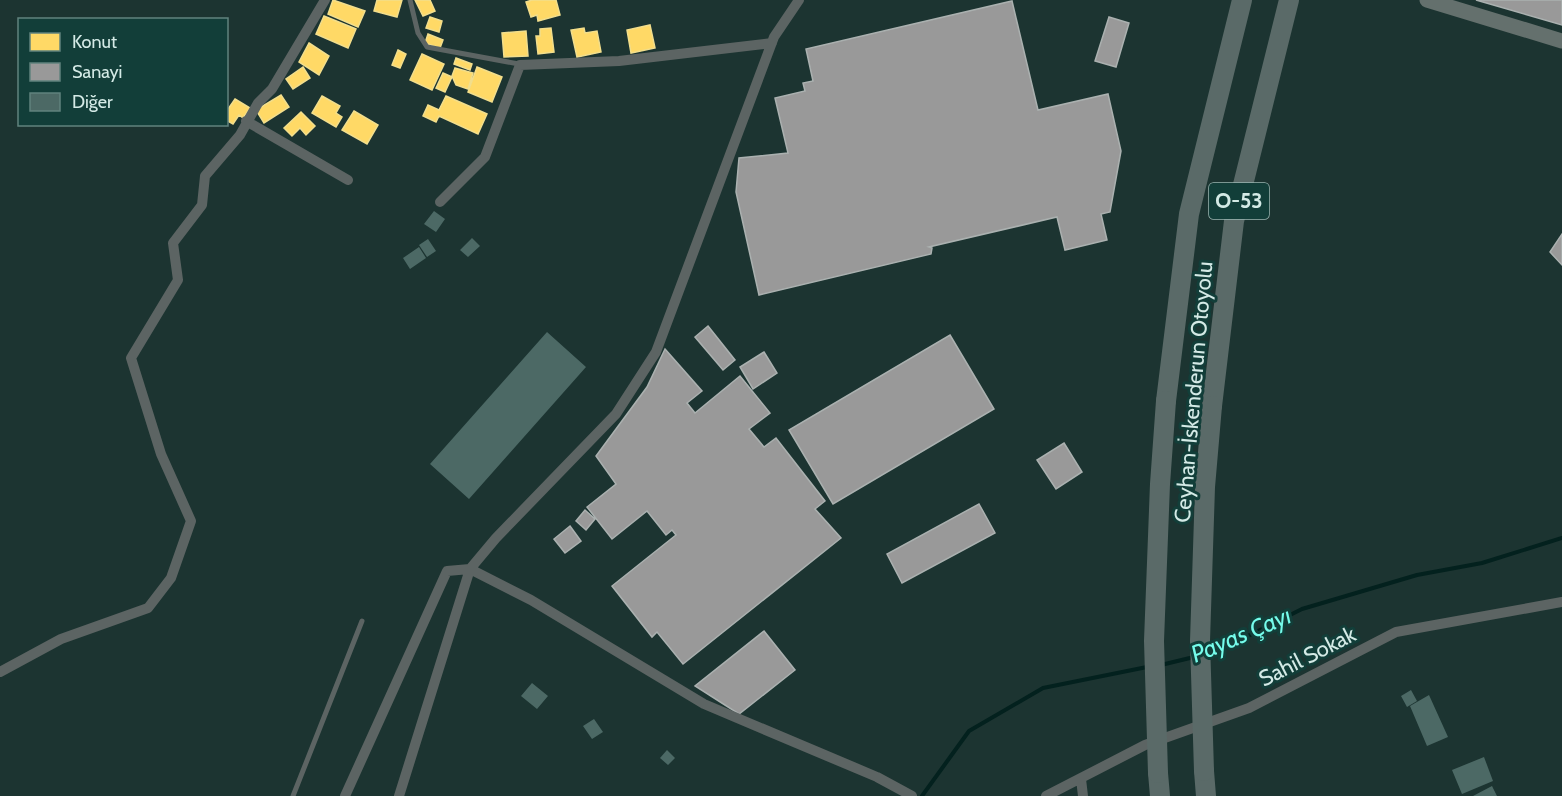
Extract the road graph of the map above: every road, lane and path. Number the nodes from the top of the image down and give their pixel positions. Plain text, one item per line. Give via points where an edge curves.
1 (325, 0) edge
2 (410, 0) edge
3 (799, 0) edge
4 (1240, 0) edge
5 (1289, 0) edge
6 (1427, 0) edge
7 (1562, 41) edge
8 (772, 44) junction
9 (520, 64) junction
10 (246, 121) junction
11 (348, 180) dead end
12 (440, 202) dead end
13 (470, 569) junction
14 (1562, 602) edge
15 (362, 621) dead end
16 (0, 672) edge
17 (1081, 779) junction
18 (292, 796) edge
19 (345, 796) edge
20 (399, 796) edge
21 (912, 796) edge
22 (1046, 796) edge
23 (1083, 796) edge
24 (1160, 796) edge
25 (1206, 796) edge

1 - 10 street via 272,89
2 - 9 lane via 418,33 427,47
3 - 8 street
4 - 24 highway, Ceyhan-İskenderun Otoyolu / O-53, bridge via 1189,214 1166,401 1154,641
5 - 25 highway, Ceyhan-İskenderun Otoyolu / O-53, bridge via 1234,221 1212,406 1200,641
6 - 7 street
8 - 9 street via 619,61
8 - 13 street via 656,352 616,414
9 - 12 street via 484,157
10 - 11 street
10 - 16 street via 240,135 205,176 202,205 173,243 178,280 131,358 161,454 191,521 171,578 148,608 61,639
13 - 19 street via 447,572
13 - 20 street
13 - 21 street via 531,600 704,704 877,777
14 - 17 street, Sahil Sokak via 1396,632 1249,708 1145,745
15 - 18 lane
17 - 22 street, Sahil Sokak
17 - 23 street

